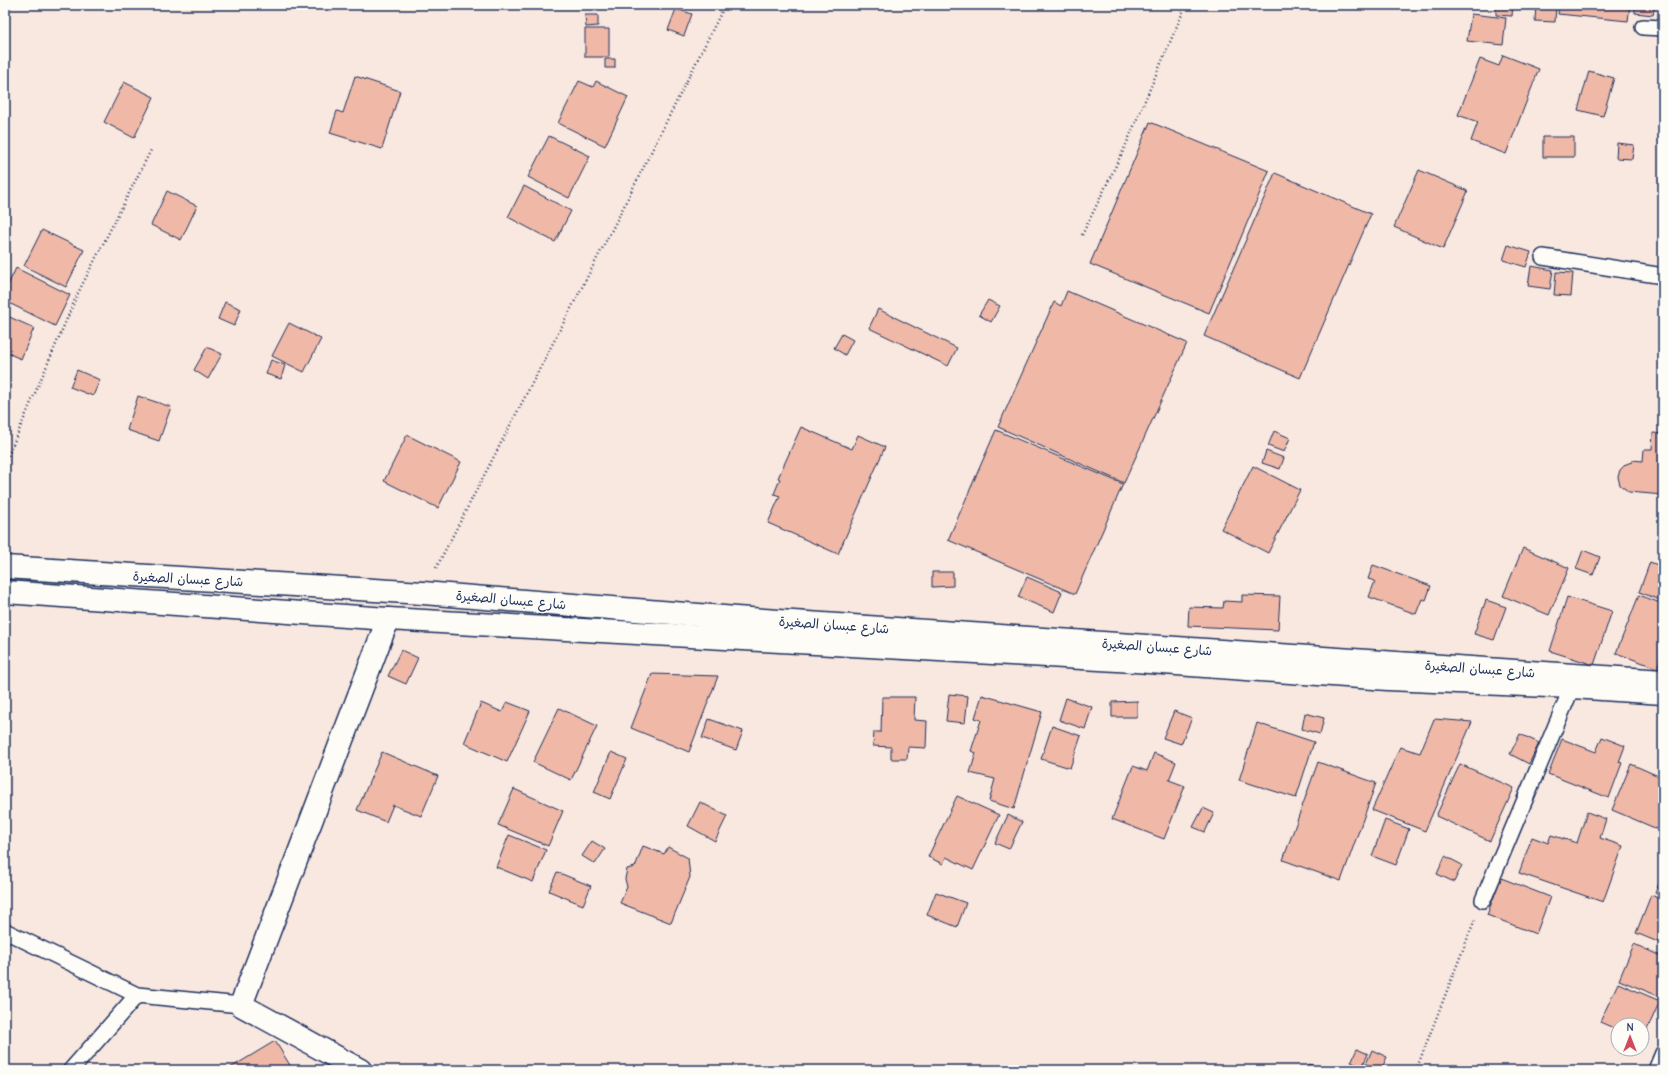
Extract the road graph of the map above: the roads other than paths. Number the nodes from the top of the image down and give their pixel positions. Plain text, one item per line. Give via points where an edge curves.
1 (1642, 27) dead end
2 (1663, 28) edge
3 (1543, 257) dead end
4 (1663, 276) edge
5 (5, 567) edge
6 (5, 592) edge
7 (388, 619) junction
8 (1663, 681) edge
9 (1572, 687) junction
10 (1663, 693) edge
11 (1483, 900) road end
12 (5, 931) edge
13 (137, 995) junction
14 (241, 1005) junction
15 (1663, 1053) edge
16 (71, 1070) edge
17 (360, 1070) edge
18 (1656, 1070) edge

1 - 2 lane
3 - 4 lane
5 - 8 street, شارع عبسان الصغيرة via 423,593 799,623
6 - 7 street, شارع عبسان الصغيرة
7 - 9 street, شارع عبسان الصغيرة via 1135,661 1388,679
7 - 14 street
9 - 10 street, شارع عبسان الصغيرة
9 - 11 lane
12 - 13 lane
13 - 14 lane
13 - 16 lane
14 - 17 street
15 - 18 lane

